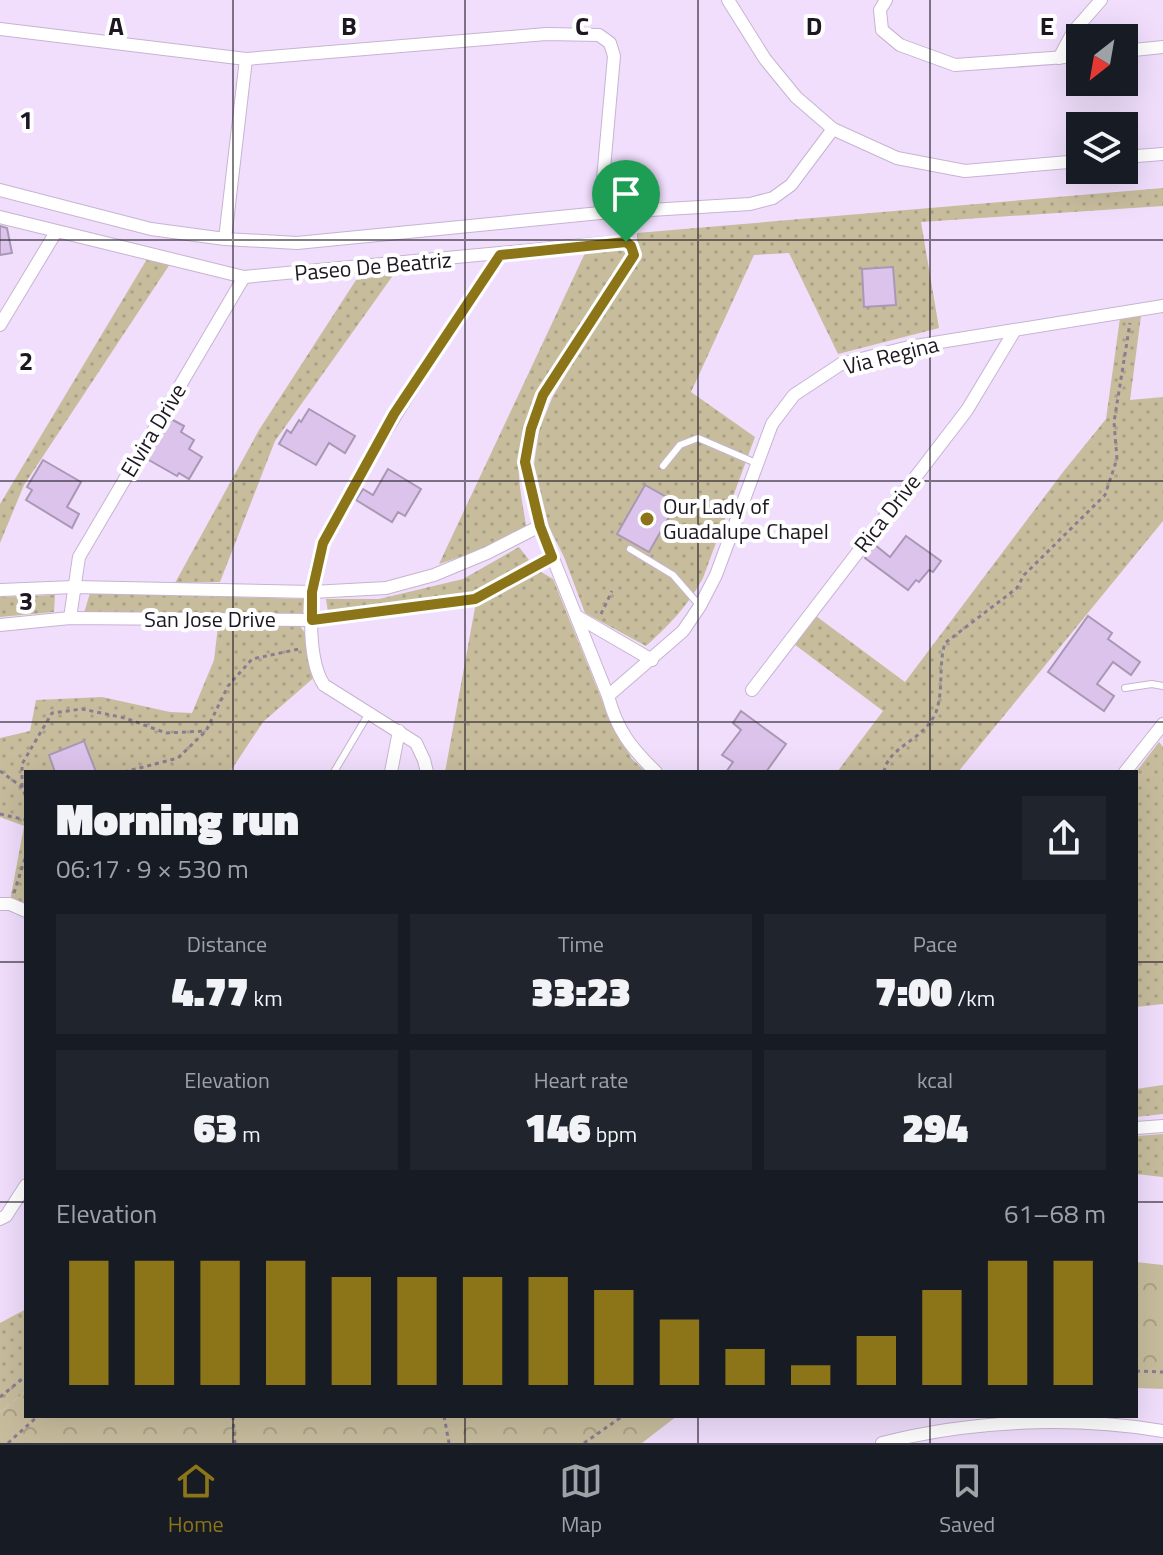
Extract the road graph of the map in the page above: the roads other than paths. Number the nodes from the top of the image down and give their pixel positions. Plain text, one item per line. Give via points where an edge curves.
1 (728, 0) edge
2 (886, 0) edge
3 (1101, 0) edge
4 (0, 29) edge
5 (1163, 47) edge
6 (1138, 50) edge
7 (1066, 57) edge
8 (1059, 58) junction
9 (246, 59) junction
10 (833, 129) junction
11 (1163, 154) edge
12 (1138, 156) edge
13 (1066, 162) edge
14 (0, 190) edge
15 (600, 213) junction
16 (0, 217) edge
17 (56, 232) junction
18 (225, 239) junction
19 (500, 255) junction
20 (244, 277) junction
21 (1163, 306) edge
22 (0, 325) edge
23 (1015, 330) junction
24 (756, 463) junction
25 (663, 466) dead end
26 (540, 526) junction
27 (630, 549) dead end
28 (552, 557) junction
29 (74, 587) junction
30 (0, 590) edge
31 (312, 592) junction
32 (700, 606) junction
33 (578, 617) junction
34 (70, 618) junction
35 (312, 620) junction
36 (0, 625) edge
37 (652, 660) junction
38 (1163, 686) edge
39 (1125, 688) dead end
40 (752, 690) dead end
41 (608, 696) junction
42 (369, 713) junction
43 (1163, 724) edge
44 (399, 731) junction
45 (335, 770) edge
46 (391, 770) edge
47 (426, 770) edge
48 (654, 770) edge
49 (1127, 770) edge
50 (5, 904) edge
51 (24, 910) edge
52 (1163, 1126) edge
53 (1138, 1128) edge
54 (24, 1188) edge
55 (0, 1219) edge
56 (1163, 1431) edge
57 (882, 1443) edge

1 - 10 street via 765,59 796,97
2 - 8 street via 880,10 882,30 900,45 955,65
3 - 8 street
4 - 9 street
5 - 6 street
7 - 8 street
9 - 15 street via 546,34 599,35 610,43 614,56
9 - 18 street
10 - 13 street via 897,158 965,171
10 - 15 street via 791,185 773,198
11 - 12 street
14 - 18 street via 151,229
15 - 18 street via 297,243
16 - 17 street, Paseo De Beatriz
17 - 20 street, Paseo De Beatriz
17 - 22 street
19 - 20 street, Paseo De Beatriz
19 - 26 street, Paseo De Beatriz via 626,242 634,255 543,395 531,429 525,462
19 - 31 street via 394,414 323,543
20 - 29 street, Elvira Drive via 79,557
21 - 23 street, Via Regina
23 - 24 street, Via Regina via 841,364 794,395 772,424
23 - 40 street, Rica Drive via 967,410
24 - 25 lane via 698,438 680,445
24 - 32 street, Via Regina
26 - 28 street
26 - 31 street, San Jose Drive via 434,575 386,588
27 - 32 lane via 673,575
28 - 33 street
28 - 35 street, San Jose Drive via 475,599
29 - 30 street, San Jose Drive
29 - 31 street, San Jose Drive
29 - 34 street, Elvira Drive
31 - 35 street
32 - 37 street, Via Regina
33 - 37 street
33 - 41 street
34 - 35 street, San Jose Drive
34 - 36 street, San Jose Drive
35 - 42 street via 318,677
37 - 41 street, Via Regina
38 - 39 lane
41 - 48 street via 615,721
42 - 44 street
42 - 45 lane
43 - 49 street
44 - 46 street
44 - 47 street via 416,743
50 - 51 street
52 - 53 street
54 - 55 street
56 - 57 street via 1065,1422 1005,1424

